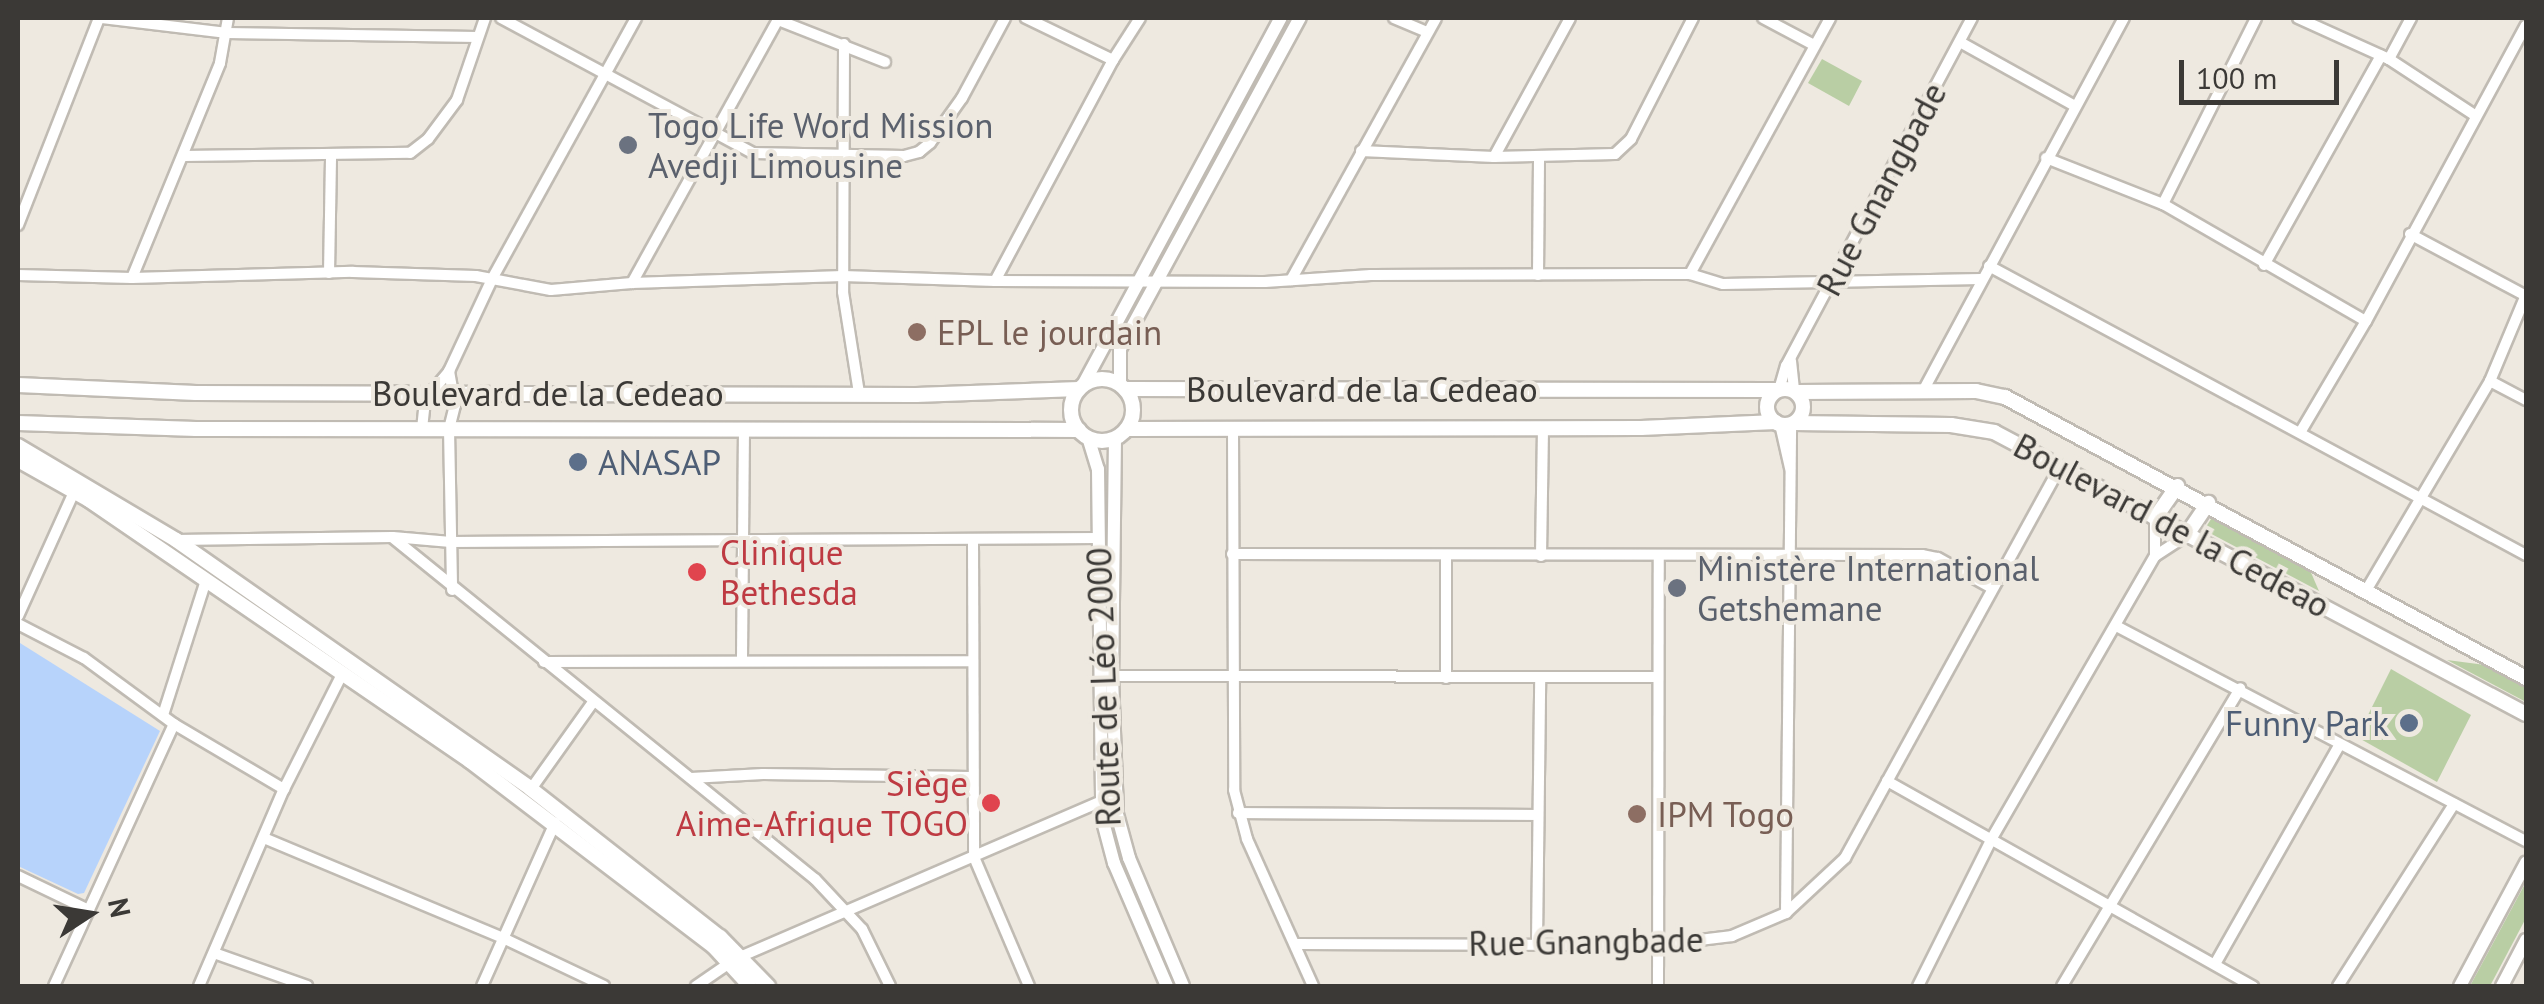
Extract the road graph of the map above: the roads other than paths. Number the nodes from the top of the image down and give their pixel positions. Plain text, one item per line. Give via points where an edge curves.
1 (101, 18) edge
2 (228, 18) edge
3 (485, 18) edge
4 (502, 18) edge
5 (636, 18) edge
6 (1005, 18) edge
7 (1026, 18) edge
8 (1140, 18) edge
9 (1281, 18) edge
10 (1300, 18) edge
11 (1394, 18) edge
12 (1436, 18) edge
13 (1570, 18) edge
14 (1693, 18) edge
15 (1763, 18) edge
16 (1830, 18) edge
17 (1972, 18) edge
18 (2124, 18) edge
19 (2256, 18) edge
20 (2298, 18) edge
21 (2411, 18) edge
22 (778, 19) edge
23 (2526, 25) edge
24 (1427, 32) junction
25 (227, 33) junction
26 (477, 36) junction
27 (1960, 42) junction
28 (844, 44) junction
29 (1814, 45) junction
30 (2385, 58) junction
31 (1113, 60) junction
32 (885, 62) dead end
33 (604, 76) junction
34 (2075, 106) junction
35 (2476, 116) junction
36 (712, 134) junction
37 (1361, 150) junction
38 (331, 155) junction
39 (845, 155) junction
40 (184, 156) junction
41 (1494, 157) junction
42 (1538, 157) junction
43 (2046, 158) junction
44 (2163, 204) junction
45 (18, 225) edge
46 (2410, 234) junction
47 (2264, 265) junction
48 (1988, 266) junction
49 (330, 273) junction
50 (1690, 274) junction
51 (18, 275) edge
52 (1538, 275) junction
53 (843, 276) junction
54 (132, 278) junction
55 (492, 279) junction
56 (1142, 279) junction
57 (1291, 280) junction
58 (1834, 280) junction
59 (1981, 280) junction
60 (994, 281) junction
61 (1158, 282) junction
62 (632, 283) junction
63 (2526, 295) edge
64 (2366, 322) junction
65 (448, 371) junction
66 (2490, 381) junction
67 (18, 385) edge
68 (1081, 387) junction
69 (1123, 387) junction
70 (1923, 390) junction
71 (1787, 391) junction
72 (430, 393) junction
73 (859, 393) junction
74 (454, 394) junction
75 (2526, 400) edge
76 (18, 422) edge
77 (1785, 423) junction
78 (40, 425) junction
79 (1233, 428) junction
80 (1543, 428) junction
81 (422, 429) junction
82 (450, 429) junction
83 (744, 429) junction
84 (2302, 431) junction
85 (1083, 434) junction
86 (1121, 434) junction
87 (18, 446) edge
88 (34, 455) junction
89 (18, 460) edge
90 (2061, 465) junction
91 (2178, 486) junction
92 (74, 492) junction
93 (2424, 498) junction
94 (2208, 503) junction
95 (2155, 518) junction
96 (2186, 536) junction
97 (392, 537) junction
98 (742, 538) junction
99 (1099, 538) junction
100 (176, 540) junction
101 (973, 541) junction
102 (451, 542) junction
103 (1232, 554) junction
104 (2526, 555) edge
105 (1446, 556) junction
106 (1541, 556) junction
107 (2155, 556) junction
108 (1660, 557) junction
109 (1790, 557) junction
110 (206, 580) junction
111 (1990, 586) junction
112 (452, 590) junction
113 (2367, 590) junction
114 (18, 616) edge
115 (18, 624) edge
116 (2118, 627) junction
117 (742, 658) junction
118 (544, 662) junction
119 (972, 662) junction
120 (342, 674) junction
121 (1106, 676) junction
122 (1658, 677) junction
123 (1232, 678) junction
124 (1446, 678) junction
125 (1540, 678) junction
126 (2526, 678) edge
127 (2240, 688) junction
128 (593, 702) junction
129 (2526, 714) edge
130 (162, 715) junction
131 (174, 724) junction
132 (2340, 746) junction
133 (971, 777) junction
134 (690, 778) junction
135 (1887, 781) junction
136 (284, 789) junction
137 (532, 789) junction
138 (1115, 795) junction
139 (1100, 802) junction
140 (2454, 804) junction
141 (1238, 813) junction
142 (1536, 815) junction
143 (557, 818) junction
144 (264, 838) junction
145 (1992, 838) junction
146 (2526, 841) edge
147 (974, 857) junction
148 (2526, 863) edge
149 (18, 876) edge
150 (2110, 903) junction
151 (848, 909) junction
152 (89, 910) junction
153 (1786, 913) junction
154 (503, 938) junction
155 (2526, 940) edge
156 (1536, 942) junction
157 (1296, 944) junction
158 (1658, 945) junction
159 (214, 952) junction
160 (736, 958) junction
161 (2216, 964) junction
162 (54, 986) edge
163 (199, 986) edge
164 (307, 986) edge
165 (482, 986) edge
166 (604, 986) edge
167 (696, 986) edge
168 (750, 986) edge
169 (768, 986) edge
170 (890, 986) edge
171 (1029, 986) edge
172 (1167, 986) edge
173 (1183, 986) edge
174 (1313, 986) edge
175 (1658, 986) edge
176 (1918, 986) edge
177 (2062, 986) edge
178 (2253, 986) edge
179 (2338, 986) edge
180 (2460, 986) edge
181 (2502, 986) edge

1 - 25 street
1 - 45 street
2 - 25 street
3 - 26 street
4 - 33 street
5 - 33 street
6 - 39 street via 962,98 920,152
7 - 31 street
8 - 31 street
9 - 56 street
10 - 61 street
11 - 24 street
12 - 24 street
13 - 41 street
14 - 42 street via 1620,150 1607,157
15 - 29 street
16 - 29 street
17 - 27 street, Rue Gnangbade
18 - 34 street
19 - 44 street
20 - 30 street
21 - 30 street
22 - 28 street
22 - 36 street
23 - 35 street
24 - 37 street
25 - 26 street
25 - 40 street
26 - 38 street via 457,100 418,149
27 - 34 street
27 - 58 street, Rue Gnangbade
28 - 32 street
28 - 39 street
29 - 50 street
30 - 35 street
30 - 47 street
31 - 60 street
33 - 36 street
33 - 55 street
34 - 43 street
35 - 46 street
36 - 39 street via 753,153
36 - 62 street
37 - 41 street
37 - 57 street
38 - 40 street
38 - 49 street
39 - 53 street
40 - 54 street
41 - 42 street
42 - 52 street
43 - 44 street
43 - 48 street
44 - 47 street
46 - 63 street
46 - 64 street
47 - 64 street
48 - 59 street
48 - 84 street
49 - 54 street
49 - 55 street
50 - 52 street
50 - 58 street via 1723,284
51 - 54 street
52 - 57 street
53 - 60 street
53 - 62 street
53 - 73 street
55 - 62 street via 551,290
55 - 65 street
56 - 60 street
56 - 61 street
56 - 68 street
57 - 61 street
58 - 59 street
58 - 71 street, Rue Gnangbade via 1790,361
59 - 70 street
61 - 69 street via 1120,349
63 - 66 street
64 - 84 street
65 - 72 street
65 - 74 street
66 - 75 street
66 - 93 street
67 - 72 main road, Boulevard de la Cedeao
68 - 69 main road via 1102,378
68 - 73 main road, Boulevard de la Cedeao via 1014,394
68 - 85 main road via 1072,405
69 - 71 main road, Boulevard de la Cedeao
69 - 86 main road via 1133,409
70 - 71 main road, Boulevard de la Cedeao
70 - 91 main road, Boulevard de la Cedeao via 2005,396
71 - 77 main road via 1804,408
71 - 77 main road via 1767,406
72 - 74 main road, Boulevard de la Cedeao
72 - 81 street
73 - 74 main road, Boulevard de la Cedeao
74 - 82 street
76 - 78 main road, Boulevard de la Cedeao
77 - 80 main road, Boulevard de la Cedeao
77 - 90 main road, Boulevard de la Cedeao via 1979,429
77 - 109 street
78 - 81 main road, Boulevard de la Cedeao
78 - 88 main road via 32,434
79 - 80 main road, Boulevard de la Cedeao
79 - 86 main road, Boulevard de la Cedeao
79 - 103 street
80 - 106 street
81 - 82 main road, Boulevard de la Cedeao
82 - 83 main road, Boulevard de la Cedeao
82 - 102 street
83 - 85 main road, Boulevard de la Cedeao
83 - 98 street
84 - 93 street via 2315,444
85 - 86 main road
85 - 99 street, Route de Léo 2000 via 1098,469
86 - 121 street, Route de Léo 2000
87 - 88 main road
88 - 100 main road
89 - 92 main road
90 - 95 main road, Boulevard de la Cedeao
90 - 111 street
91 - 94 main road, Boulevard de la Cedeao
91 - 95 main road
92 - 110 main road
92 - 114 street
93 - 104 street
93 - 113 street
94 - 96 main road
94 - 113 main road, Boulevard de la Cedeao
95 - 96 main road, Boulevard de la Cedeao
95 - 107 street
96 - 107 street
96 - 129 main road, Boulevard de la Cedeao
97 - 100 street
97 - 102 street
97 - 112 street
98 - 101 street
98 - 102 street
98 - 117 street
99 - 101 street
99 - 121 street, Route de Léo 2000
100 - 137 main road
101 - 119 street
102 - 112 street
103 - 105 street
103 - 123 street
105 - 106 street
105 - 124 street
106 - 108 street
107 - 116 street
108 - 109 street
108 - 122 street
109 - 111 street via 1930,556
109 - 153 street
110 - 120 main road
110 - 130 street
111 - 135 street
112 - 118 street
113 - 126 main road, Boulevard de la Cedeao
115 - 130 street via 97,667
116 - 127 street
116 - 145 street
117 - 118 street
117 - 119 street
118 - 128 street
119 - 133 street
120 - 136 street
120 - 143 main road
121 - 123 street
121 - 138 street, Route de Léo 2000
121 - 139 street, Route de Léo 2000
122 - 125 street
122 - 158 street
123 - 124 street
123 - 141 street
124 - 125 street
125 - 142 street
127 - 132 street
127 - 150 street
128 - 134 street
128 - 137 street
130 - 131 street
131 - 136 street
131 - 152 street
132 - 140 street
132 - 161 street
133 - 134 street
133 - 147 street
134 - 151 street
135 - 145 street
135 - 153 street via 1844,858
136 - 144 street
137 - 143 main road
138 - 139 street
138 - 173 street, Route de Léo 2000 via 1129,858
139 - 147 street
139 - 172 street, Route de Léo 2000 via 1110,851
140 - 146 street
140 - 179 street
141 - 142 street
141 - 157 street
142 - 156 street
143 - 154 street
143 - 160 main road
144 - 154 street
144 - 159 street
145 - 150 street
145 - 176 street
147 - 151 street
147 - 171 street
148 - 180 street
149 - 152 street
150 - 161 street
150 - 177 street
151 - 160 street
151 - 170 street
152 - 162 street
153 - 158 street, Rue Gnangbade via 1732,936
154 - 165 street
154 - 166 street
155 - 181 street
156 - 157 street, Rue Gnangbade
156 - 158 street, Rue Gnangbade
157 - 174 street
158 - 175 street
159 - 163 street
159 - 164 street
160 - 167 street
160 - 168 main road
160 - 169 main road
161 - 178 street

